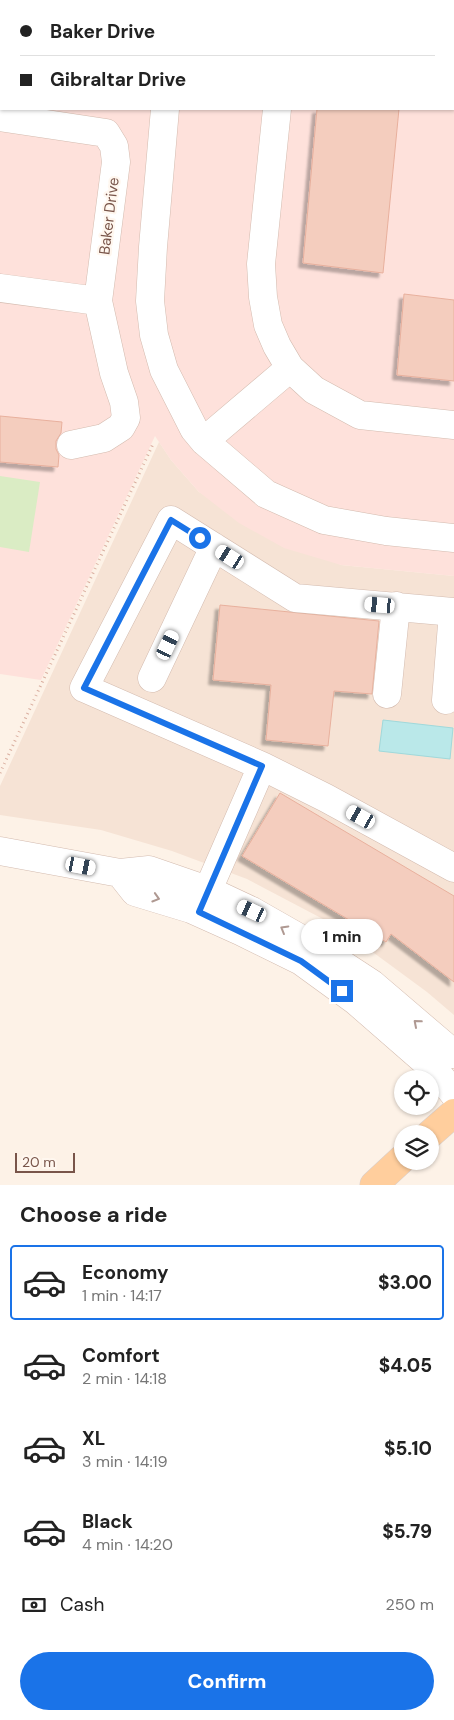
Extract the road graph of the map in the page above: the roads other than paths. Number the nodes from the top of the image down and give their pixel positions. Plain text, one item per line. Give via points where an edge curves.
1 (165, 110) edge
2 (277, 110) edge
3 (0, 117) edge
4 (0, 288) edge
5 (98, 301) junction
6 (290, 368) junction
7 (454, 425) edge
8 (204, 441) junction
9 (71, 445) dead end
10 (454, 538) edge
11 (214, 546) junction
12 (396, 606) junction
13 (453, 612) edge
14 (152, 678) dead end
15 (387, 694) dead end
16 (446, 700) dead end
17 (262, 766) junction
18 (0, 851) edge
19 (454, 868) edge
20 (203, 901) junction
21 (454, 1054) edge
22 (454, 1094) edge
23 (454, 1113) edge
24 (439, 1126) edge
25 (394, 1166) edge
26 (374, 1185) edge

1 - 8 street via 150,301 154,336 164,370 194,429
2 - 6 street via 261,264 268,325
3 - 5 street, Baker Drive via 106,133 114,146 116,162
4 - 5 street
5 - 9 street, Baker Drive via 126,418 121,427 104,438
6 - 7 street via 314,390 360,415
6 - 8 street
8 - 10 street via 266,494 324,520
11 - 12 street via 295,598
11 - 14 street
11 - 17 street via 171,520 84,688
12 - 13 street
12 - 15 street
13 - 16 street
17 - 19 street
17 - 20 street
18 - 20 street via 120,873 149,870
21 -> 20 street via 372,984 309,943 252,911
20 - 22 street via 301,961 356,1001 434,1069
23 - 24 main road
25 - 26 main road

